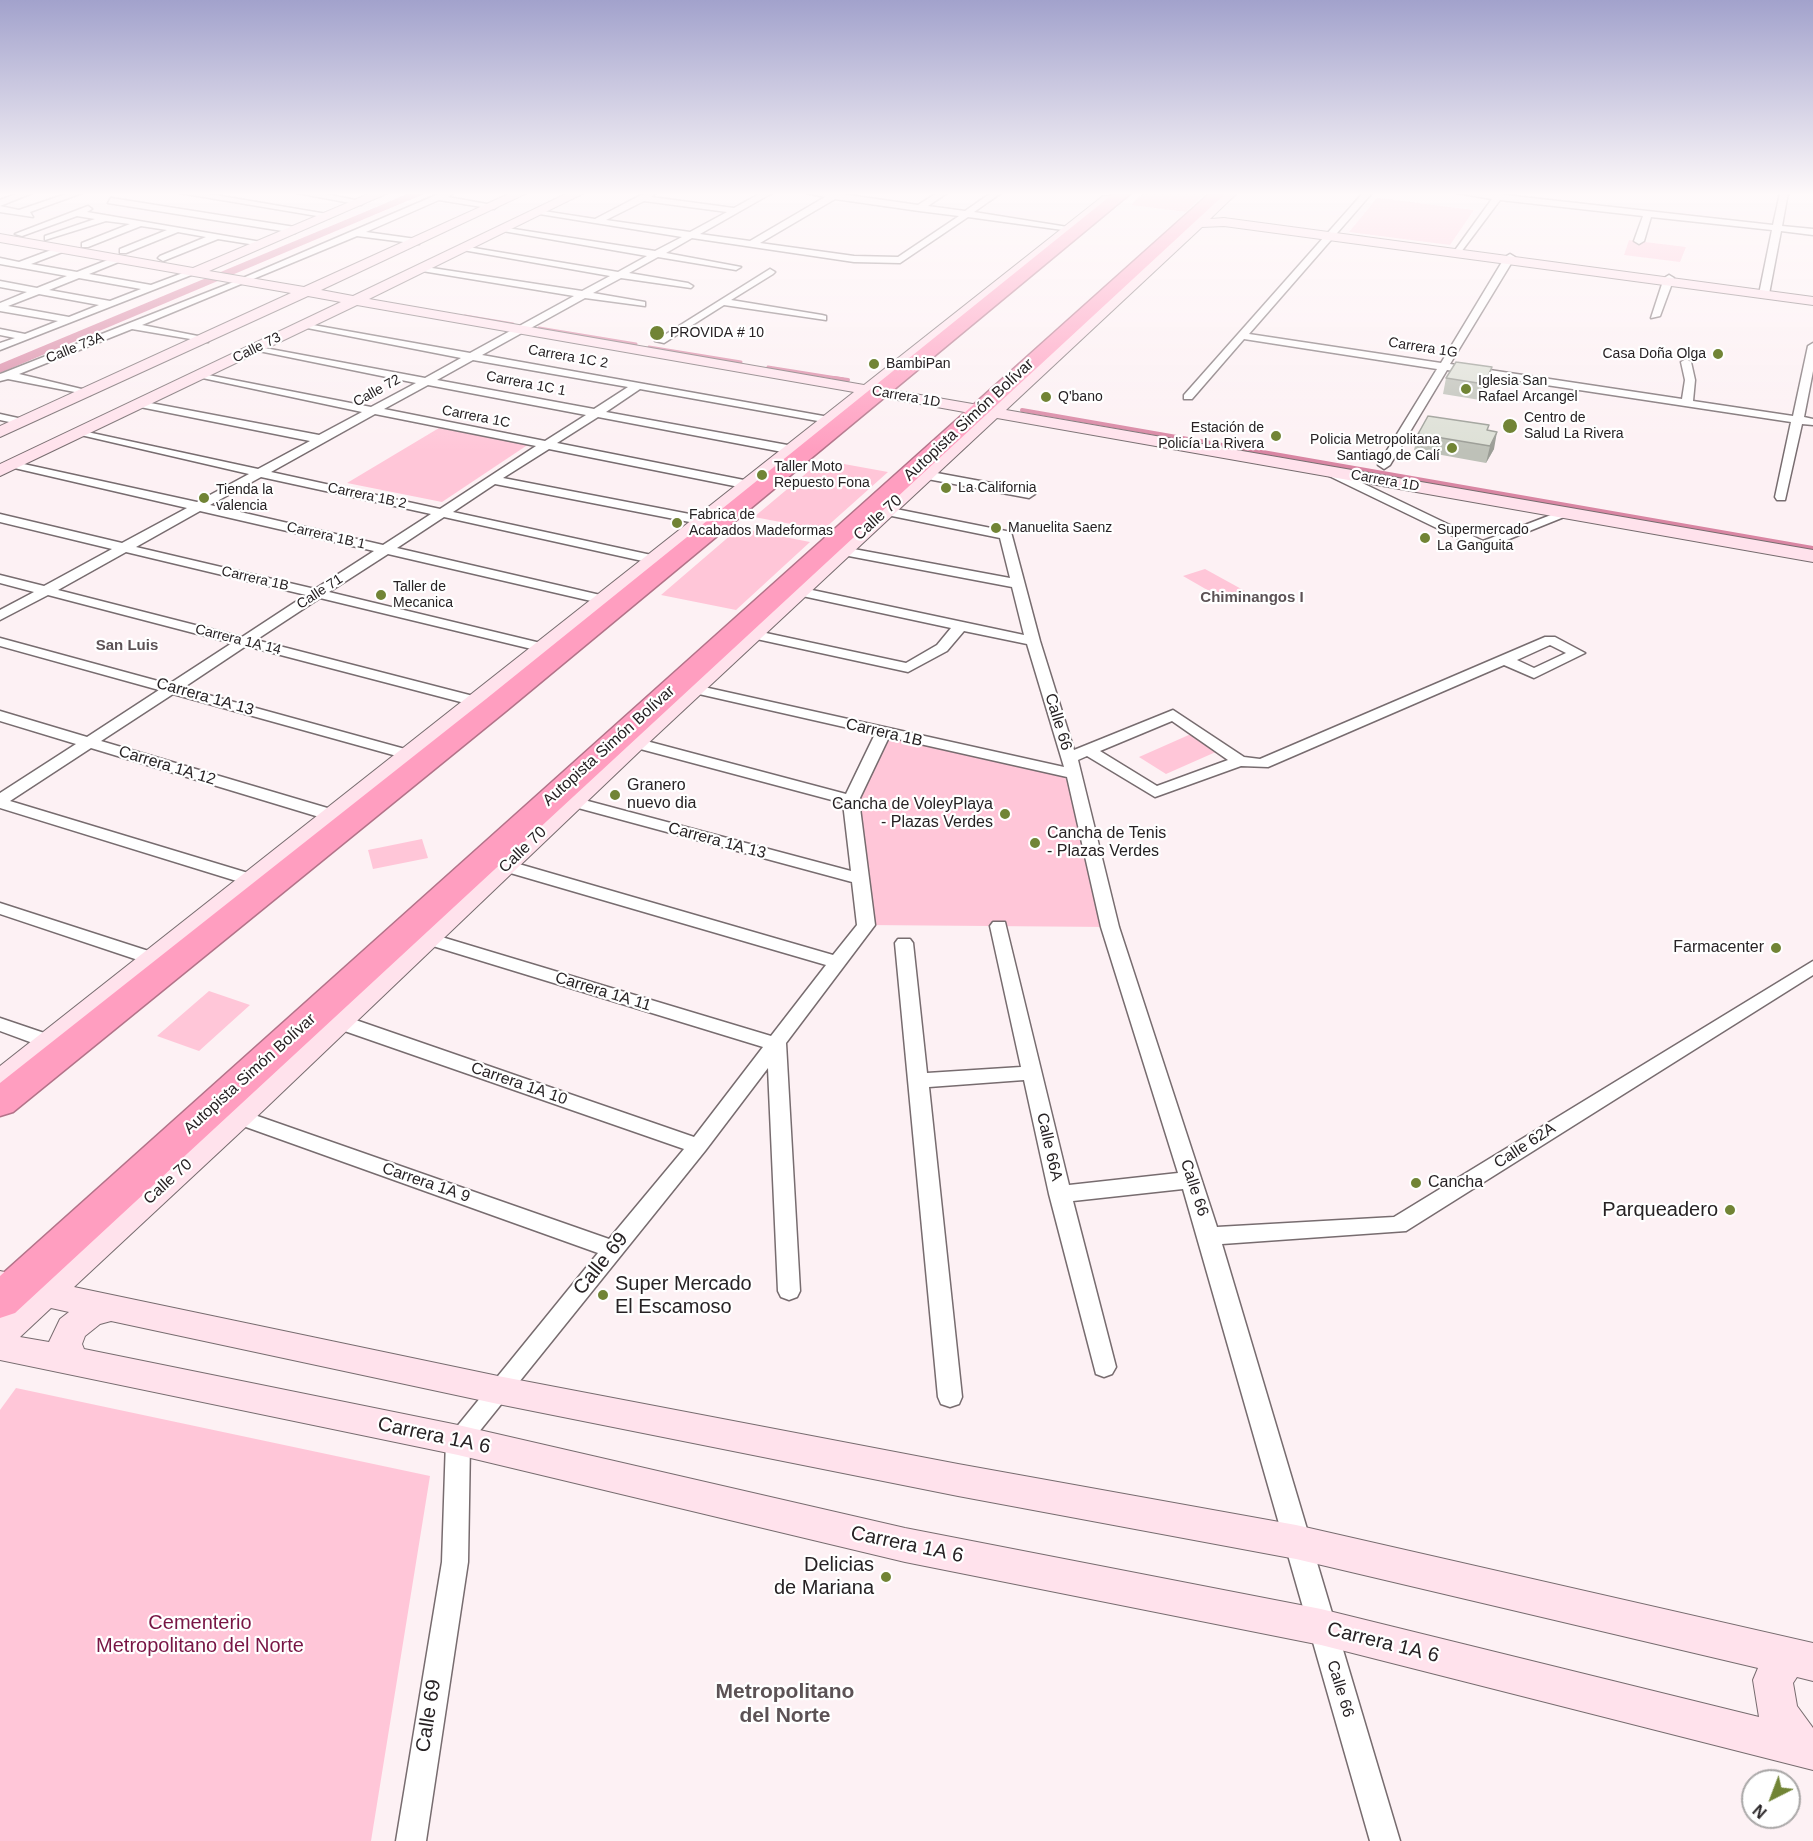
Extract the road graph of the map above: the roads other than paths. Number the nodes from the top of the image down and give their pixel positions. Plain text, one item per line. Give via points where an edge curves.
1 (68, 279) edge
2 (101, 279) edge
3 (192, 279) edge
4 (210, 279) edge
5 (250, 279) edge
6 (276, 279) edge
7 (336, 279) edge
8 (400, 279) edge
9 (487, 279) edge
10 (613, 279) edge
11 (649, 279) edge
12 (759, 279) edge
13 (1009, 279) edge
14 (1013, 279) edge
15 (1131, 279) edge
16 (1292, 279) edge
17 (1497, 279) edge
18 (1660, 279) edge
19 (1767, 279) edge
20 (1668, 280) junction
21 (0, 284) edge
22 (324, 285) junction
23 (687, 286) dead end
24 (153, 288) junction
25 (37, 291) junction
26 (1764, 292) junction
27 (306, 293) junction
28 (371, 293) junction
29 (584, 295) junction
30 (1813, 299) edge
31 (354, 301) junction
32 (723, 302) junction
33 (111, 304) junction
34 (642, 304) dead end
35 (0, 307) edge
36 (258, 315) junction
37 (1655, 316) dead end
38 (822, 318) dead end
39 (71, 320) junction
40 (537, 320) junction
41 (305, 325) junction
42 (132, 326) junction
43 (520, 330) junction
44 (0, 332) edge
45 (1242, 336) junction
46 (27, 337) junction
47 (204, 340) junction
48 (660, 341) junction
49 (1813, 346) edge
50 (0, 347) edge
51 (928, 347) junction
52 (254, 349) junction
53 (473, 356) junction
54 (1686, 362) dead end
55 (1444, 366) junction
56 (3, 376) edge
57 (198, 376) junction
58 (427, 381) junction
59 (639, 385) junction
60 (881, 385) junction
61 (86, 393) junction
62 (1188, 397) dead end
63 (1687, 403) junction
64 (140, 404) junction
65 (991, 409) junction
66 (370, 412) junction
67 (597, 412) junction
68 (0, 417) edge
69 (830, 420) junction
70 (1797, 420) junction
71 (23, 422) junction
72 (1813, 423) edge
73 (0, 432) edge
74 (78, 434) junction
75 (320, 440) junction
76 (544, 446) junction
77 (792, 450) junction
78 (7, 468) edge
79 (1329, 471) junction
80 (1379, 472) junction
81 (259, 473) junction
82 (926, 476) junction
83 (493, 480) junction
84 (1357, 484) junction
85 (756, 486) junction
86 (1029, 494) dead end
87 (1781, 497) dead end
88 (197, 507) junction
89 (879, 510) junction
90 (442, 513) junction
91 (1568, 513) junction
92 (0, 518) edge
93 (1698, 518) dead end
94 (705, 521) junction
95 (123, 548) junction
96 (385, 550) junction
97 (843, 551) junction
98 (1813, 556) edge
99 (656, 560) junction
100 (0, 579) edge
101 (1018, 585) junction
102 (45, 591) junction
103 (798, 591) junction
104 (317, 594) junction
105 (604, 600) junction
106 (0, 616) edge
107 (960, 626) junction
108 (752, 634) junction
109 (1033, 641) junction
110 (0, 642) edge
111 (244, 642) junction
112 (544, 648) junction
113 (1506, 660) dead end
114 (172, 688) junction
115 (695, 689) junction
116 (476, 701) junction
117 (0, 716) edge
118 (883, 733) junction
119 (88, 743) junction
120 (635, 743) junction
121 (1090, 751) junction
122 (410, 755) junction
123 (1240, 761) junction
124 (1071, 766) junction
125 (851, 800) junction
126 (0, 801) edge
127 (573, 802) junction
128 (334, 816) junction
129 (506, 866) junction
130 (862, 879) junction
131 (261, 883) junction
132 (0, 908) edge
133 (999, 926) dead end
134 (418, 935) junction
135 (904, 943) dead end
136 (154, 960) junction
137 (836, 962) junction
138 (1813, 967) edge
139 (340, 1022) junction
140 (0, 1024) edge
141 (49, 1042) junction
142 (777, 1044) junction
143 (1033, 1073) junction
144 (749, 1077) junction
145 (779, 1080) junction
146 (0, 1081) edge
147 (918, 1081) junction
148 (0, 1103) edge
149 (239, 1117) junction
150 (698, 1146) junction
151 (1191, 1180) junction
152 (1060, 1194) junction
153 (1209, 1236) junction
154 (613, 1249) junction
155 (14, 1291) edge
156 (789, 1291) dead end
157 (109, 1308) junction
158 (0, 1335) edge
159 (0, 1346) edge
160 (72, 1360) junction
161 (1104, 1367) dead end
162 (498, 1390) junction
163 (950, 1397) dead end
164 (458, 1440) junction
165 (1296, 1542) junction
166 (1321, 1627) junction
167 (1800, 1659) edge
168 (1808, 1748) edge
169 (411, 1841) edge
170 (1385, 1841) edge

1 - 25 street
2 - 24 street
3 - 24 street, Calle 73A
4 - 42 street, Calle 73A
5 - 27 street, Carrera 1D
6 - 22 street, Carrera 1D
7 - 22 street, Calle 73
8 - 28 street, Calle 73
9 - 29 street
10 - 29 street, Calle 72
11 - 23 street
12 - 32 street
13 - 51 street
14 - 51 highway
15 - 65 highway, Autopista Simón Bolívar
16 - 45 street
17 - 55 street
18 - 20 street
19 - 26 street
20 - 26 street
20 - 37 street
21 - 25 street
22 - 27 street, Calle 73
22 - 28 street, Carrera 1D
24 - 33 street, Calle 73A
25 - 33 street
25 - 35 street
26 - 30 street
27 - 31 street, Carrera 1D
27 - 36 street, Calle 73
28 - 31 street, Calle 73
28 - 40 street, Carrera 1D
29 - 34 street
29 - 40 street, Calle 72
31 - 41 street, Calle 73
31 - 43 street, Carrera 1D
32 - 38 street
32 - 48 street
33 - 39 street, Calle 73A
35 - 39 street
36 - 41 street via 303,311 314,316
36 - 47 street, Calle 73
39 - 46 street, Calle 73A
40 - 43 street, Calle 72
40 - 48 street, Carrera 1D
41 - 52 street, Calle 73
41 - 53 street, Carrera 1C 2
42 - 47 street
42 - 56 street, Calle 73A
43 - 53 street, Calle 72
43 - 60 street, Carrera 1D
44 - 46 street
45 - 55 street, Carrera 1G
45 - 62 street
46 - 50 street, Calle 73A
47 - 61 street, Calle 73
48 - 60 street, Carrera 1D
49 - 70 street
51 - 60 highway
52 - 57 street, Calle 73
52 - 58 street, Carrera 1C 1
53 - 58 street, Calle 72
53 - 59 street, Carrera 1C 2
54 - 63 street via 1690,380
55 - 63 street, Carrera 1G
55 - 80 street
56 - 61 street
57 - 64 street, Calle 73
57 - 66 street, Carrera 1C
58 - 66 street, Calle 72
58 - 67 street, Carrera 1C 1
59 - 67 street, Calle 71
59 - 69 street, Carrera 1C 2
60 - 65 street, Carrera 1D
60 - 69 street
60 - 85 highway
61 - 71 street, Calle 73
63 - 70 street, Carrera 1G
64 - 74 street, Calle 73
64 - 75 street
65 - 79 street, Carrera 1D via 1009,421 1051,422
65 - 80 street, Carrera 1D
65 - 82 street, Calle 70
65 - 89 highway, Autopista Simón Bolívar
66 - 75 street, Calle 72
66 - 76 street, Carrera 1C
67 - 76 street, Calle 71
67 - 77 street, Carrera 1C 1
68 - 71 street
69 - 77 street
70 - 72 street, Carrera 1G
70 - 87 street
71 - 73 street, Calle 73
74 - 78 street, Calle 73
74 - 81 street, Carrera 1B 2
75 - 81 street, Calle 72
76 - 83 street, Calle 71
76 - 85 street, Carrera 1C
77 - 85 street
78 - 88 street, Carrera 1B 1
79 - 80 street, Carrera 1D
79 - 84 street
80 - 84 street
80 - 91 street, Carrera 1D
80 - 93 street, Carrera 1D
81 - 88 street, Calle 72
81 - 90 street, Carrera 1B 2
82 - 86 street
82 - 89 street, Calle 70
83 - 90 street, Calle 71
83 - 94 street
84 - 91 street via 1482,546
85 - 94 street
85 - 131 highway
88 - 95 street, Calle 72
88 - 96 street, Carrera 1B 1
89 - 97 street, Calle 70
89 - 101 street, Calle 66 via 1006,535
89 - 134 highway, Autopista Simón Bolívar
90 - 96 street, Calle 71
90 - 99 street, Carrera 1B 2
91 - 98 street, Carrera 1D
92 - 95 street, Carrera 1B
94 - 99 street
95 - 102 street, Calle 72
95 - 104 street, Carrera 1B
96 - 104 street, Calle 71
96 - 105 street, Carrera 1B 1
97 - 101 street
97 - 103 street, Calle 70
99 - 105 street
100 - 102 street, Carrera 1A 14
101 - 109 street, Calle 66
102 - 106 street, Calle 72
102 - 111 street, Carrera 1A 14
103 - 107 street
103 - 108 street, Calle 70
104 - 111 street, Calle 71
104 - 112 street, Carrera 1B
105 - 112 street
107 - 108 street via 942,648 908,668
107 - 109 street
108 - 115 street, Calle 70
109 - 124 street, Calle 66
110 - 114 street, Carrera 1A 13
111 - 114 street, Calle 71
111 - 116 street, Carrera 1A 14
112 - 116 street
113 - 123 street via 1262,764
114 - 119 street, Calle 71
114 - 122 street, Carrera 1A 13
115 - 118 street, Carrera 1B
115 - 120 street, Calle 70
116 - 122 street
117 - 119 street, Carrera 1A 12
118 - 124 street, Carrera 1B
118 - 125 street
119 - 126 street, Calle 71
119 - 128 street, Carrera 1A 12
120 - 125 street
120 - 127 street, Calle 70
121 - 123 street via 1155,792
121 - 123 street via 1173,715
121 - 124 street
122 - 128 street
124 - 151 street, Calle 66 via 1110,927
125 - 130 street, Calle 69
126 - 131 street
127 - 129 street, Calle 70
127 - 130 street, Carrera 1A 13
128 - 131 street
129 - 134 street, Calle 70
129 - 137 street
130 - 137 street, Calle 69 via 866,925
131 - 136 street
131 - 148 highway
132 - 136 street
133 - 143 street, Calle 66A
134 - 139 street, Calle 70
134 - 142 street, Carrera 1A 11
134 - 155 highway, Autopista Simón Bolívar
135 - 147 street
136 - 141 street
137 - 142 street, Calle 69
138 - 153 street, Calle 62A via 1398,1225
139 - 149 street, Calle 70
139 - 150 street, Carrera 1A 10
140 - 141 street
141 - 146 street
142 - 144 street, Calle 69
142 - 145 street
143 - 147 street
143 - 152 street, Calle 66A
144 - 145 street
144 - 150 street, Calle 69
145 - 156 street
147 - 163 street
149 - 154 street, Carrera 1A 9
149 - 155 street, Calle 70
150 - 154 street, Calle 69
151 - 152 street
151 - 153 street, Calle 66
152 - 161 street, Calle 66A
153 - 165 street, Calle 66
154 - 162 street, Calle 69
155 - 157 street
155 - 158 street, Calle 70
157 - 160 street via 88,1315 72,1328 65,1344
157 - 162 street
159 - 160 street, Carrera 1A 6
160 - 164 street, Carrera 1A 6
162 - 164 street, Calle 69
162 - 165 street
164 - 166 street, Carrera 1A 6 via 905,1545
164 - 169 street, Calle 69 via 462,1564
165 - 166 street, Calle 66
165 - 167 street
166 - 168 street, Carrera 1A 6
166 - 170 street, Calle 66
167 - 168 street via 1773,1680 1778,1713

